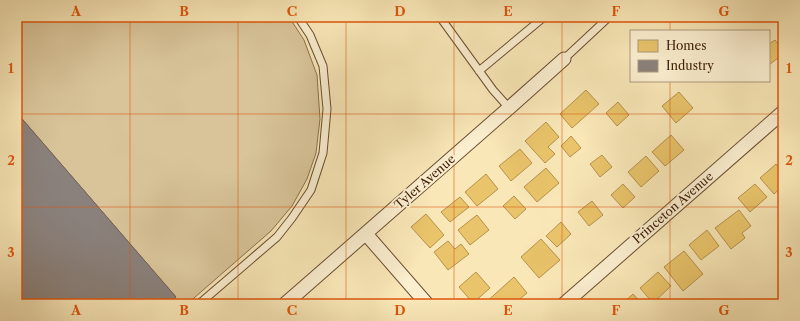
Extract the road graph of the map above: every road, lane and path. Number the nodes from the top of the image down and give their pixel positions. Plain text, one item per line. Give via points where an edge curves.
1 (298, 17) edge
2 (440, 17) edge
3 (544, 17) edge
4 (610, 17) edge
5 (564, 59) joint
6 (479, 71) junction
7 (509, 108) junction
8 (783, 112) edge
9 (366, 234) junction
10 (199, 304) edge
11 (285, 304) edge
12 (427, 304) edge
13 (564, 304) edge

1 - 10 lane via 310,36 323,66 327,109 324,153 311,190 277,237
2 - 6 lane
3 - 6 lane
4 - 5 lane
5 - 7 street, Tyler Avenue
6 - 7 lane
7 - 9 street, Tyler Avenue
8 - 13 street, Princeton Avenue
9 - 11 street, Tyler Avenue
9 - 12 street

